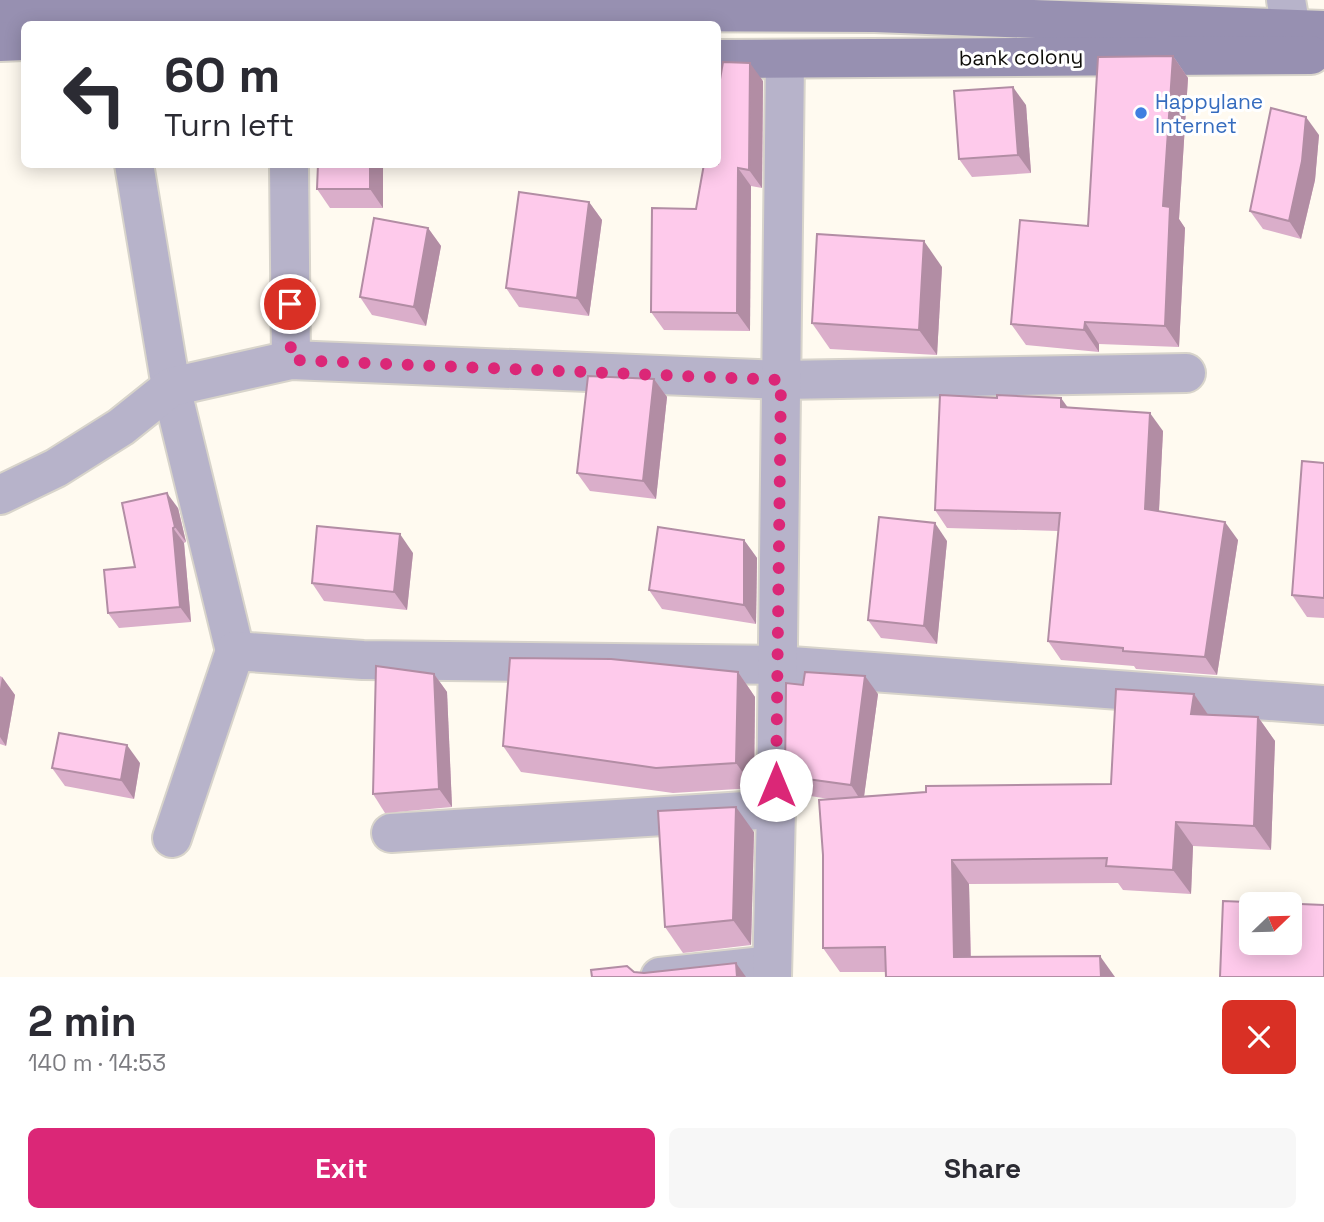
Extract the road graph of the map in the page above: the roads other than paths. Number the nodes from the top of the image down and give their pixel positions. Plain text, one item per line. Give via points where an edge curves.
1 (0, 10) edge
2 (65, 12) edge
3 (1300, 20) edge
4 (21, 41) edge
5 (0, 42) edge
6 (1324, 55) edge
7 (721, 59) edge
8 (785, 60) junction
9 (135, 168) edge
10 (289, 168) edge
11 (291, 360) junction
12 (1186, 373) dead end
13 (781, 380) junction
14 (171, 387) junction
15 (0, 495) edge
16 (235, 651) junction
17 (777, 665) junction
18 (1324, 705) edge
19 (776, 808) junction
20 (391, 833) dead end
21 (172, 838) dead end
22 (772, 971) edge
23 (660, 977) edge

1 - 2 main road
2 - 3 main road via 876,13
4 - 5 main road
6 - 8 main road, bank colony
7 - 8 main road, bank colony
8 - 13 street
9 - 14 street
10 - 11 street
11 - 13 street
11 - 14 street
12 - 13 street
13 - 17 street
14 - 15 street via 121,427 56,468
14 - 16 street
16 - 17 street via 363,660
16 - 21 street
17 - 18 street
17 - 19 street
19 - 20 street
19 - 22 street
22 - 23 street

